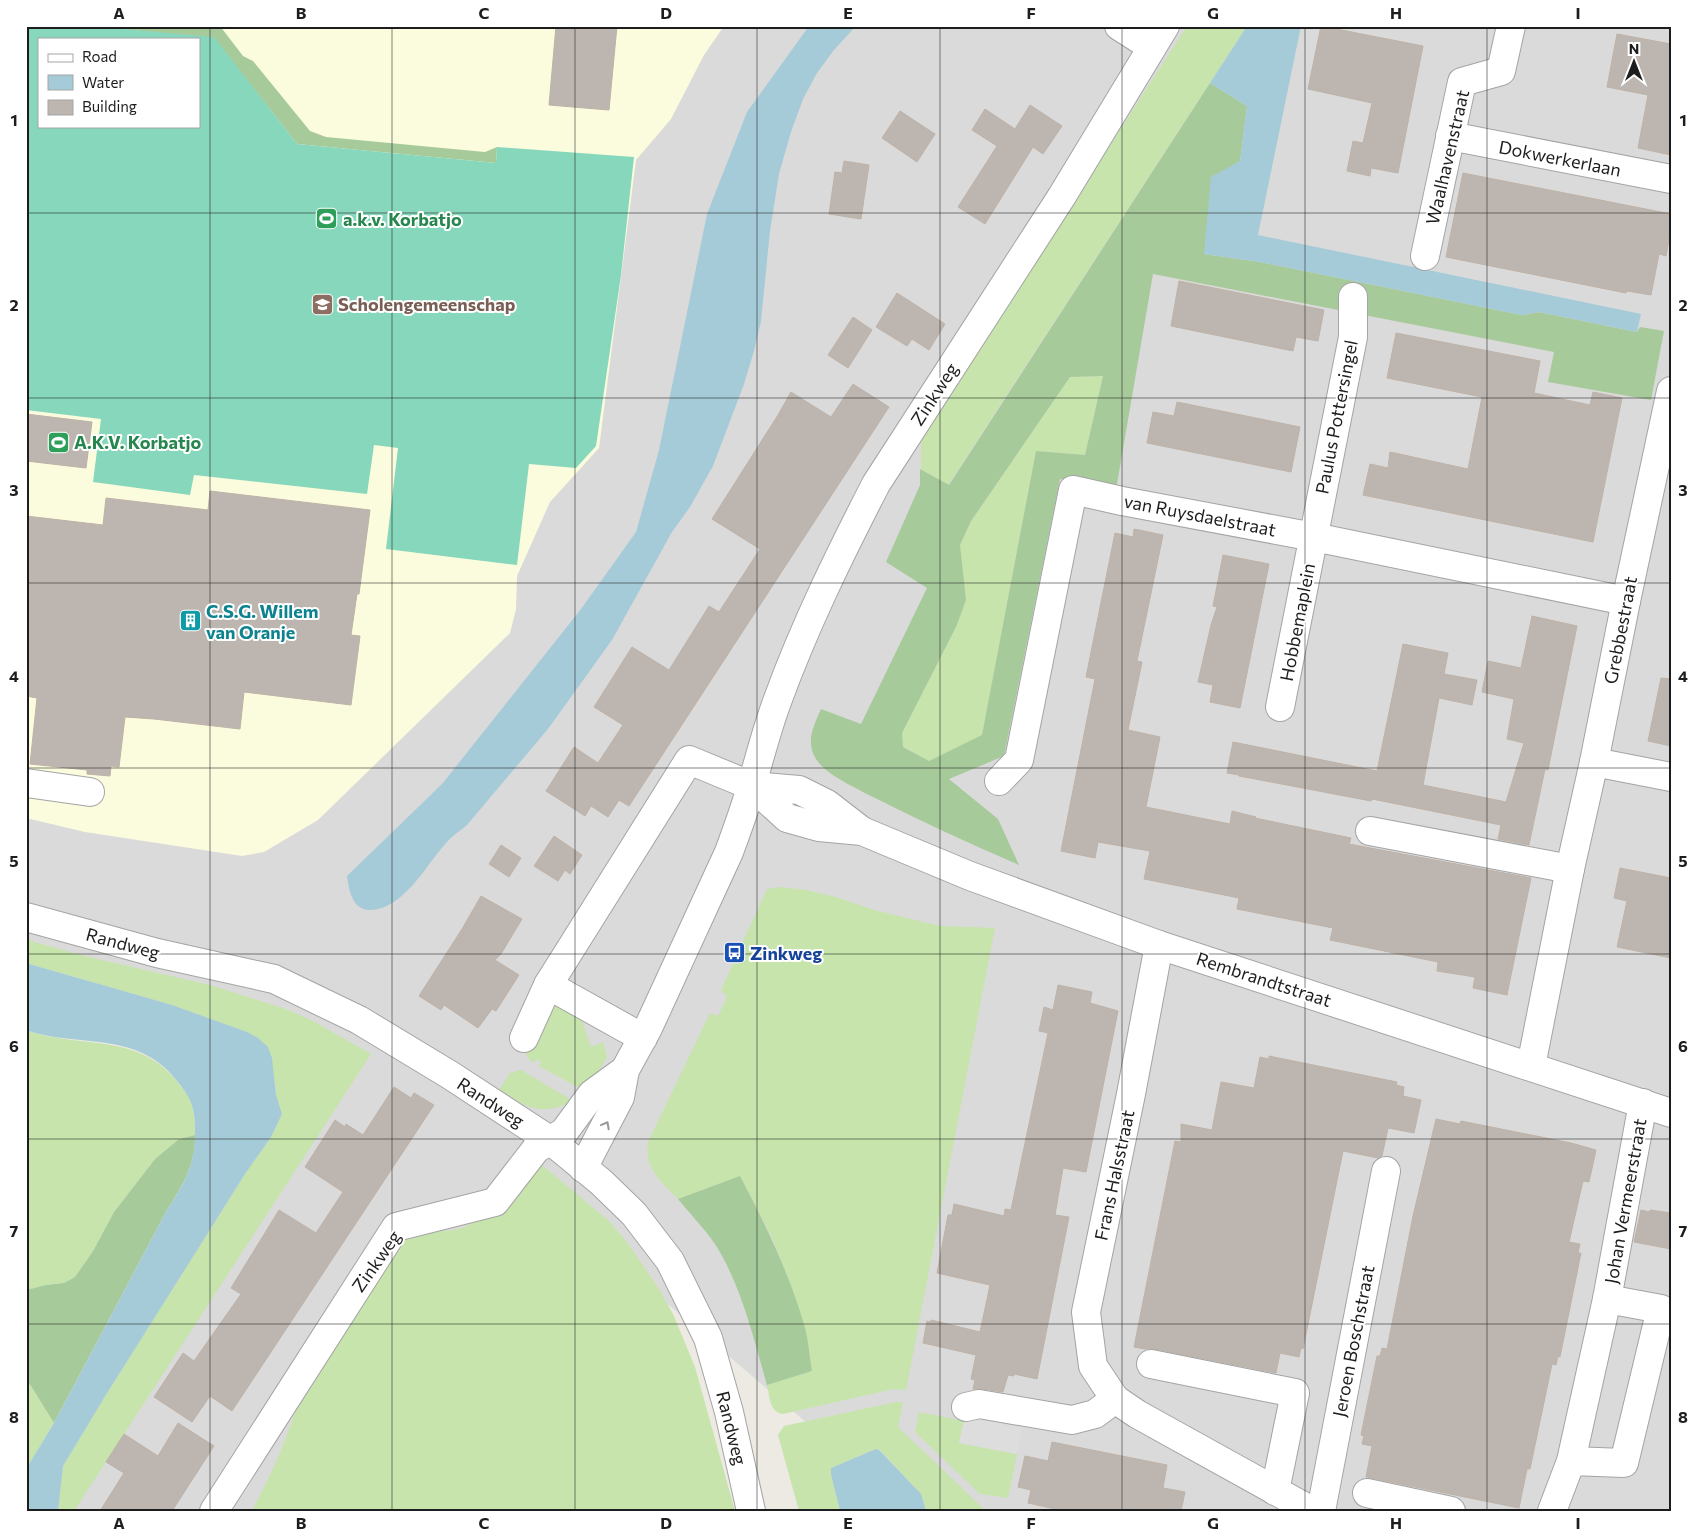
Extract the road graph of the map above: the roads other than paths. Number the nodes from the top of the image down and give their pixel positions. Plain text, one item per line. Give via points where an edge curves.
1 (1119, 26) edge
2 (1511, 26) edge
3 (1158, 36) edge
4 (1450, 136) junction
5 (1671, 179) edge
6 (1425, 256) dead end
7 (1353, 297) dead end
8 (1671, 391) edge
9 (1314, 537) junction
10 (1626, 601) junction
11 (1280, 707) dead end
12 (1594, 762) junction
13 (1671, 777) edge
14 (999, 781) dead end
15 (26, 783) edge
16 (752, 786) junction
17 (90, 792) dead end
18 (1370, 831) dead end
19 (1570, 868) junction
20 (26, 917) edge
21 (1159, 945) junction
22 (548, 985) junction
23 (524, 1038) dead end
24 (643, 1038) junction
25 (1531, 1066) junction
26 (625, 1070) junction
27 (1643, 1103) junction
28 (1671, 1112) edge
29 (551, 1141) junction
30 (583, 1168) junction
31 (1386, 1171) dead end
32 (1607, 1299) junction
33 (1151, 1364) dead end
34 (1115, 1399) junction
35 (966, 1407) dead end
36 (1571, 1461) junction
37 (1275, 1491) junction
38 (1367, 1493) dead end
39 (214, 1511) edge
40 (751, 1511) edge
41 (1312, 1511) edge
42 (1321, 1511) edge
43 (1451, 1511) edge
44 (1552, 1511) edge

1 - 3 street
2 - 4 street, Waalhavenstraat via 1501,71 1462,82
3 - 16 street, Zinkweg via 1062,196 876,484 789,669
4 - 5 street, Dokwerkerlaan
4 - 6 street, Waalhavenstraat
7 - 9 street, Paulus Pottersingel via 1353,338
8 - 10 street, Grebbestraat
9 - 10 street, van Ruysdaelstraat
9 - 11 street, Hobbemaplein
9 - 14 street, van Ruysdaelstraat via 1073,490 1019,760
10 - 12 street, Grebbestraat
12 - 13 street
12 - 19 street, Grebbestraat
15 - 17 street
16 - 21 street, Rembrandtstraat via 787,818 819,827 862,832 970,876
16 - 22 street via 689,760
16 - 24 street, Zinkweg via 729,852
18 - 19 street
19 - 25 street, Grebbestraat
20 - 29 street, Randweg via 156,953 274,979 359,1020
21 - 25 street, Rembrandtstraat
21 - 34 street, Frans Halsstraat via 1086,1312 1093,1366
22 - 23 street
22 - 24 street
24 - 26 street, Zinkweg
25 - 27 street, Rembrandtstraat
26 - 29 street, Zinkweg via 592,1094 564,1132
30 -> 26 street, Zinkweg via 620,1098
27 - 28 street, Rembrandtstraat
27 - 32 street, Johan Vermeerstraat
29 - 30 street, Randweg
29 - 39 street, Zinkweg via 536,1149 495,1202 396,1227
30 - 40 street, Randweg via 634,1214 670,1261 690,1300 708,1338 729,1412
31 - 42 street, Jeroen Boschstraat
32 - 36 street, Johan Vermeerstraat
32 - 36 street, Johan Vermeerstraat via 1661,1309 1624,1463
33 - 37 street via 1295,1393
34 - 35 street via 1095,1414 1072,1420 979,1404
34 - 37 street, Frans Halsstraat
36 - 44 street, Johan Vermeerstraat
37 - 41 street, Frans Halsstraat
38 - 43 street

